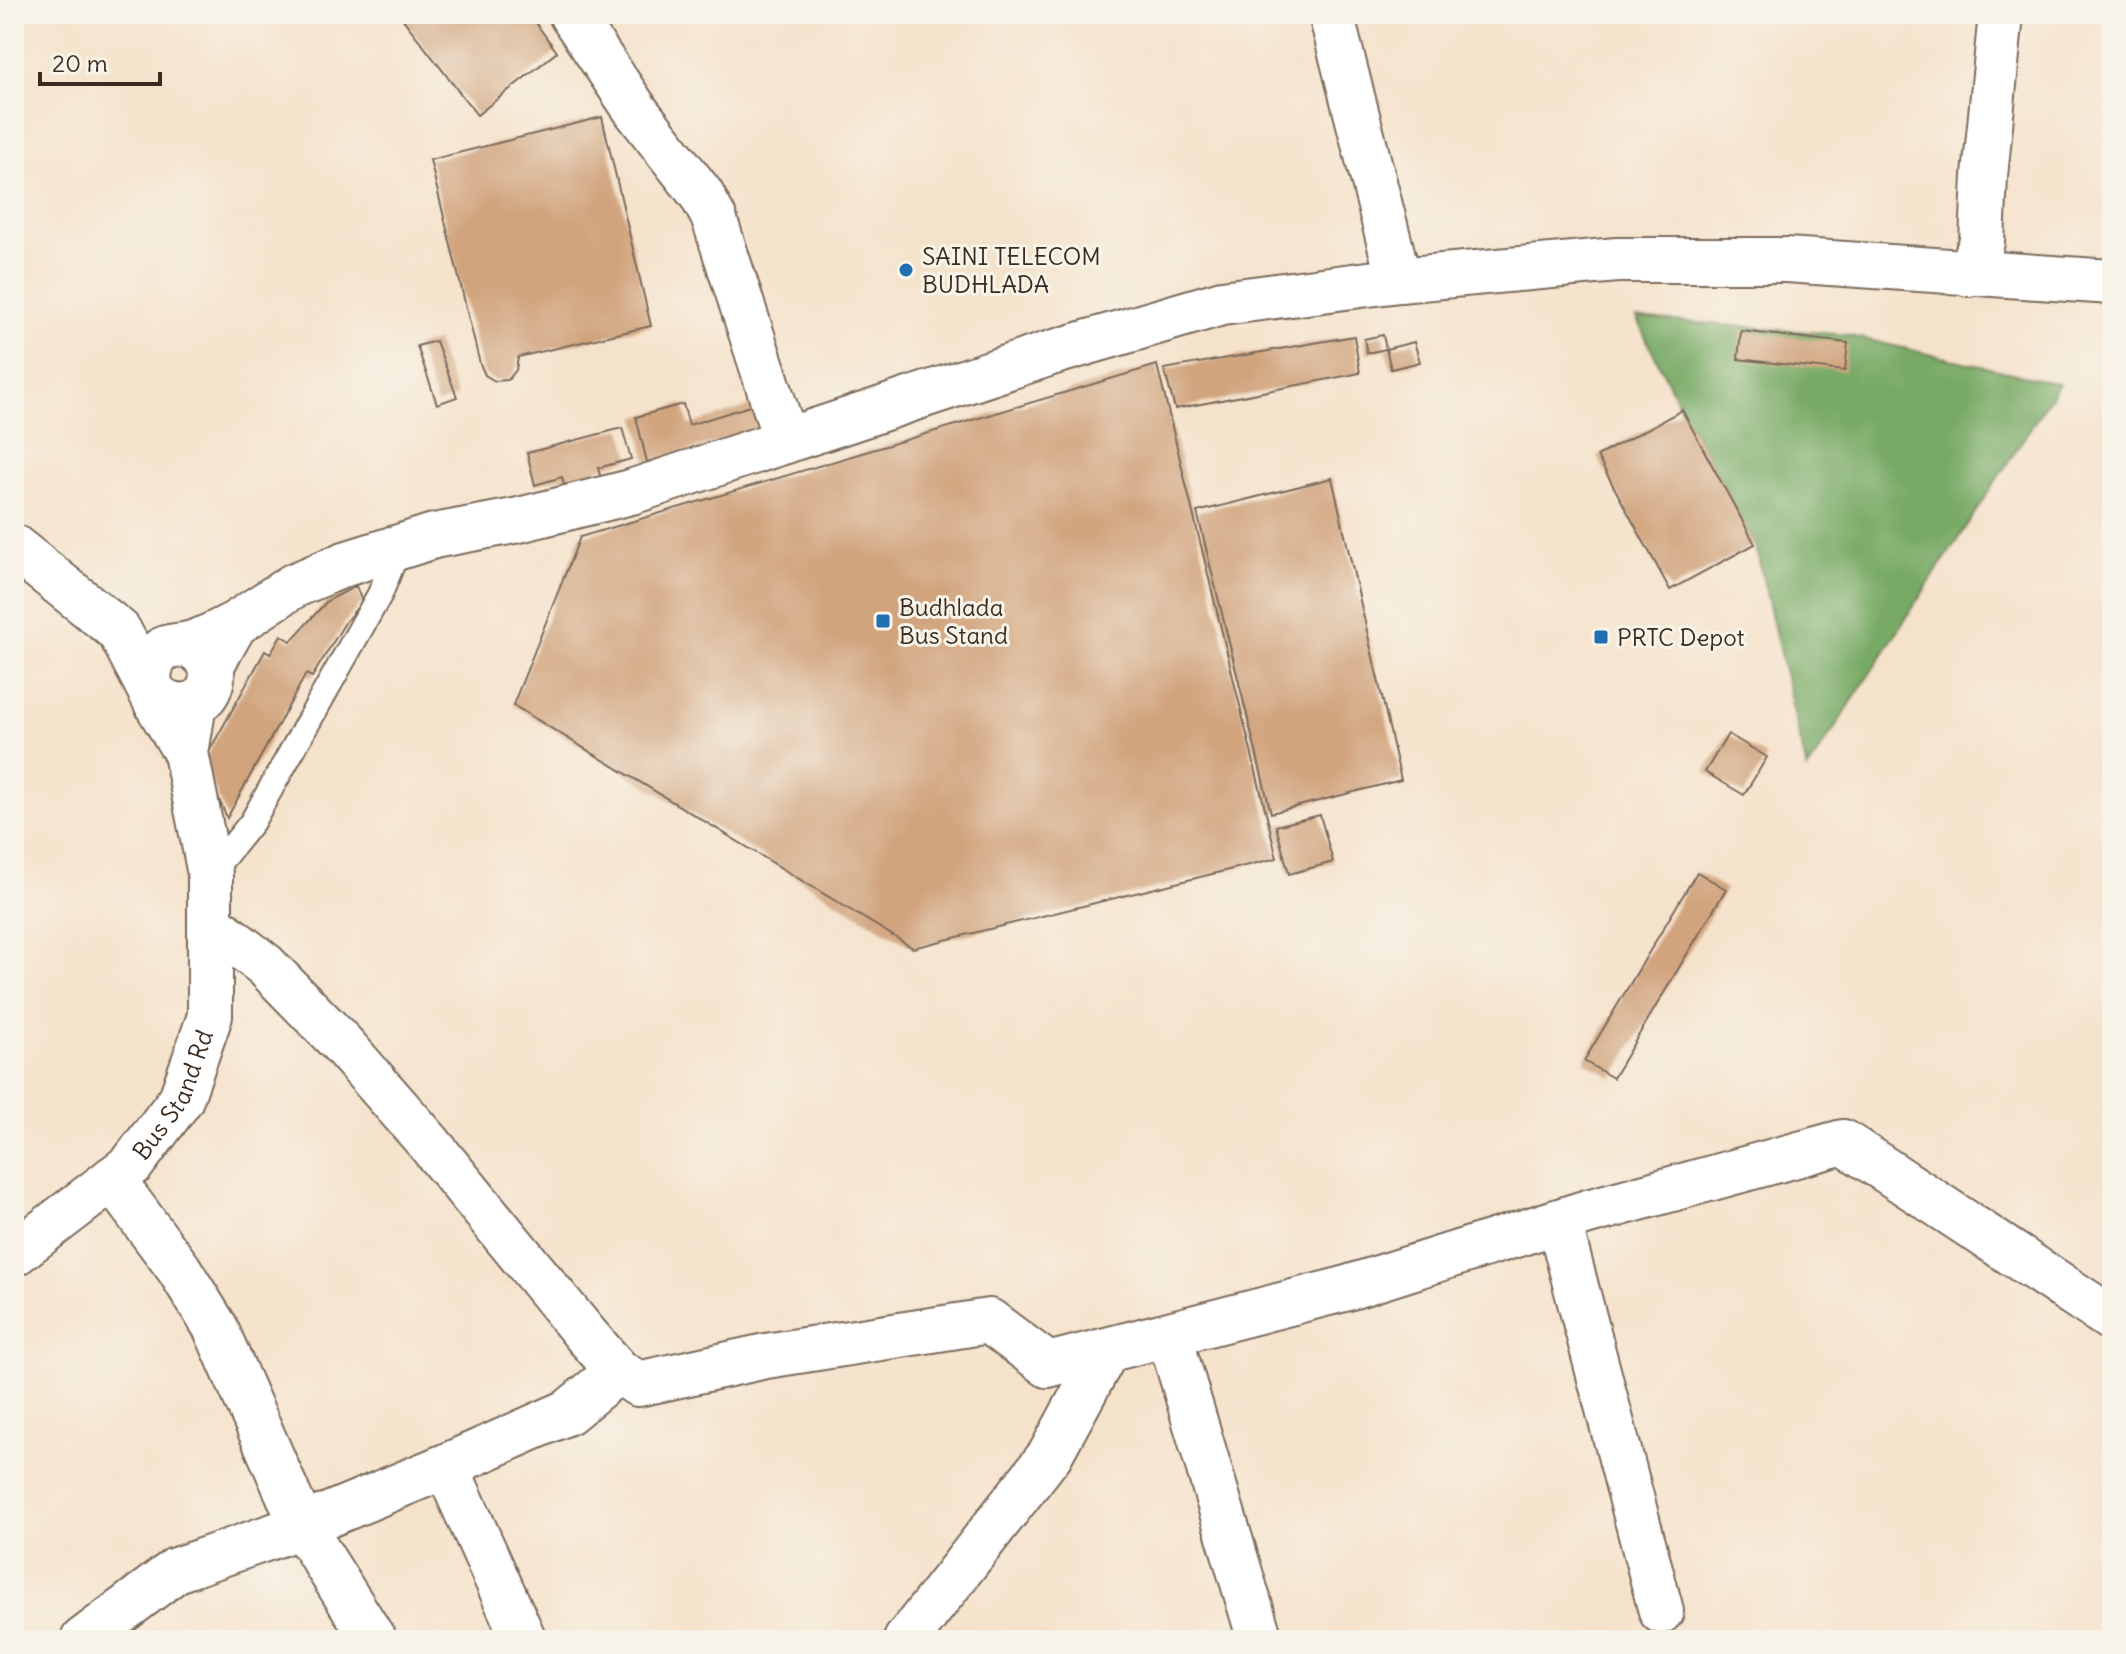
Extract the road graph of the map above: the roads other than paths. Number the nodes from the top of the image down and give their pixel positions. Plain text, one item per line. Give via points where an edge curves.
1 (571, 14) edge
2 (1331, 14) edge
3 (2001, 14) edge
4 (1969, 274) junction
5 (1399, 280) junction
6 (2112, 282) edge
7 (786, 441) junction
8 (14, 547) edge
9 (399, 547) junction
10 (119, 631) junction
11 (191, 665) junction
12 (152, 691) junction
13 (186, 753) junction
14 (210, 874) junction
15 (210, 923) junction
16 (112, 1179) junction
17 (1559, 1222) junction
18 (14, 1254) edge
19 (2112, 1319) edge
20 (1169, 1334) junction
21 (1107, 1350) junction
22 (618, 1371) junction
23 (446, 1466) junction
24 (302, 1526) junction
25 (1661, 1611) dead end
26 (108, 1633) edge
27 (374, 1640) edge
28 (524, 1640) edge
29 (906, 1640) edge
30 (1260, 1640) edge

1 - 7 street via 714,218
2 - 5 street
3 - 4 street via 1982,242
4 - 5 street via 1786,260 1617,260
4 - 6 street
5 - 7 street via 1222,303
7 - 9 street via 631,492
8 - 10 street
9 - 11 street via 293,586 235,624
9 - 14 lane via 380,594 252,822
10 - 11 street
10 - 12 street
11 - 12 street via 155,656 148,677
11 - 13 street
12 - 13 street
13 - 14 street, Bus Stand Rd
14 - 15 street, Bus Stand Rd
15 - 16 street, Bus Stand Rd via 210,1016 181,1099 132,1164
15 - 22 street via 265,965 344,1046
16 - 18 street, Bus Stand Rd
16 - 24 street via 215,1327
17 - 19 street via 1843,1142
17 - 20 street via 1344,1289
17 - 25 street
20 - 21 street
20 - 30 street
21 - 22 street via 1048,1365 989,1321 766,1356 638,1384
21 - 29 street via 1050,1455
22 - 23 street via 568,1412
23 - 24 street
23 - 28 street
24 - 26 street via 176,1570
24 - 27 street

